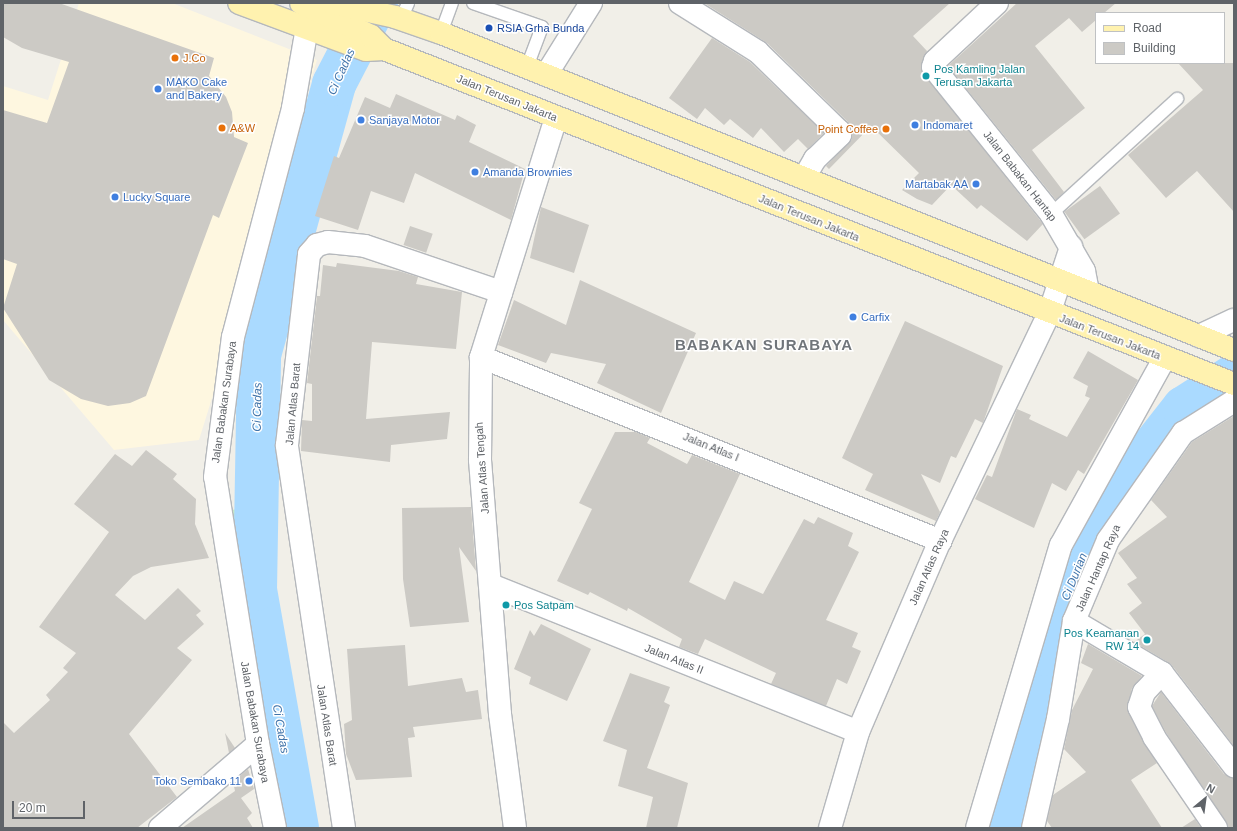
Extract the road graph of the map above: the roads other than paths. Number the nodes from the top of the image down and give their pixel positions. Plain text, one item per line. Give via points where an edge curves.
1 (240, 3) edge
2 (301, 3) edge
3 (452, 3) edge
4 (473, 3) edge
5 (591, 3) edge
6 (680, 3) edge
7 (997, 3) edge
8 (388, 10) edge
9 (326, 18) edge
10 (441, 33) junction
11 (536, 72) junction
12 (1177, 99) dead end
13 (556, 118) junction
14 (804, 178) junction
15 (1051, 214) junction
16 (1071, 247) junction
17 (1061, 280) junction
18 (1088, 291) junction
19 (501, 292) junction
20 (1049, 314) junction
21 (1228, 323) edge
22 (1199, 336) junction
23 (1234, 350) edge
24 (481, 357) junction
25 (1168, 359) junction
26 (1233, 389) edge
27 (940, 541) junction
28 (491, 585) junction
29 (1074, 621) junction
30 (1162, 672) junction
31 (858, 732) junction
32 (258, 744) junction
33 (1234, 766) edge
34 (160, 828) edge
35 (275, 828) edge
36 (344, 828) edge
37 (515, 828) edge
38 (830, 828) edge
39 (977, 828) edge
40 (1033, 828) edge
41 (1216, 828) edge

1 - 9 main road, Jalan Terusan Jakarta
2 - 9 main road, Jalan Terusan Jakarta
3 - 10 lane
4 - 11 lane via 542,27
5 - 11 street
6 - 14 street via 758,52 839,131
7 - 15 street, Jalan Babakan Hantap via 934,61 933,67
8 - 9 main road
8 - 10 main road
9 - 13 main road, Jalan Terusan Jakarta via 374,45
9 - 32 street, Jalan Babakan Surabaya via 300,80 232,337 215,477
10 - 11 main road
11 - 14 main road
12 - 15 lane
13 - 19 street, Jalan Atlas Tengah
13 - 20 main road, Jalan Terusan Jakarta
14 - 17 main road
15 - 16 street, Jalan Babakan Hantap
16 - 17 street
16 - 18 street, Jalan Babakan Hantap via 1084,271
17 - 18 main road
17 - 20 street, Jalan Atlas Raya
18 - 22 main road
19 - 24 street, Jalan Atlas Tengah
19 - 36 street, Jalan Atlas Barat via 365,246 328,242 317,245 309,254 287,444
20 - 25 main road, Jalan Terusan Jakarta
20 - 27 street, Jalan Atlas Raya
21 - 22 street
22 - 23 main road
24 - 27 street, Jalan Atlas I
24 - 28 street, Jalan Atlas Tengah via 478,417
25 - 26 main road, Jalan Terusan Jakarta
25 - 39 street via 1061,545
26 - 29 street, Jalan Hantap Raya via 1183,433 1163,459 1108,540
27 - 31 street, Jalan Atlas Raya
28 - 31 street, Jalan Atlas II
28 - 37 street, Jalan Atlas Tengah via 500,714
29 - 30 street
29 - 40 street, Jalan Hantap Raya via 1054,741
30 - 33 street
30 - 41 street via 1144,692 1138,707 1154,737
31 - 38 street, Jalan Atlas Raya
32 - 34 street
32 - 35 street, Jalan Babakan Surabaya

